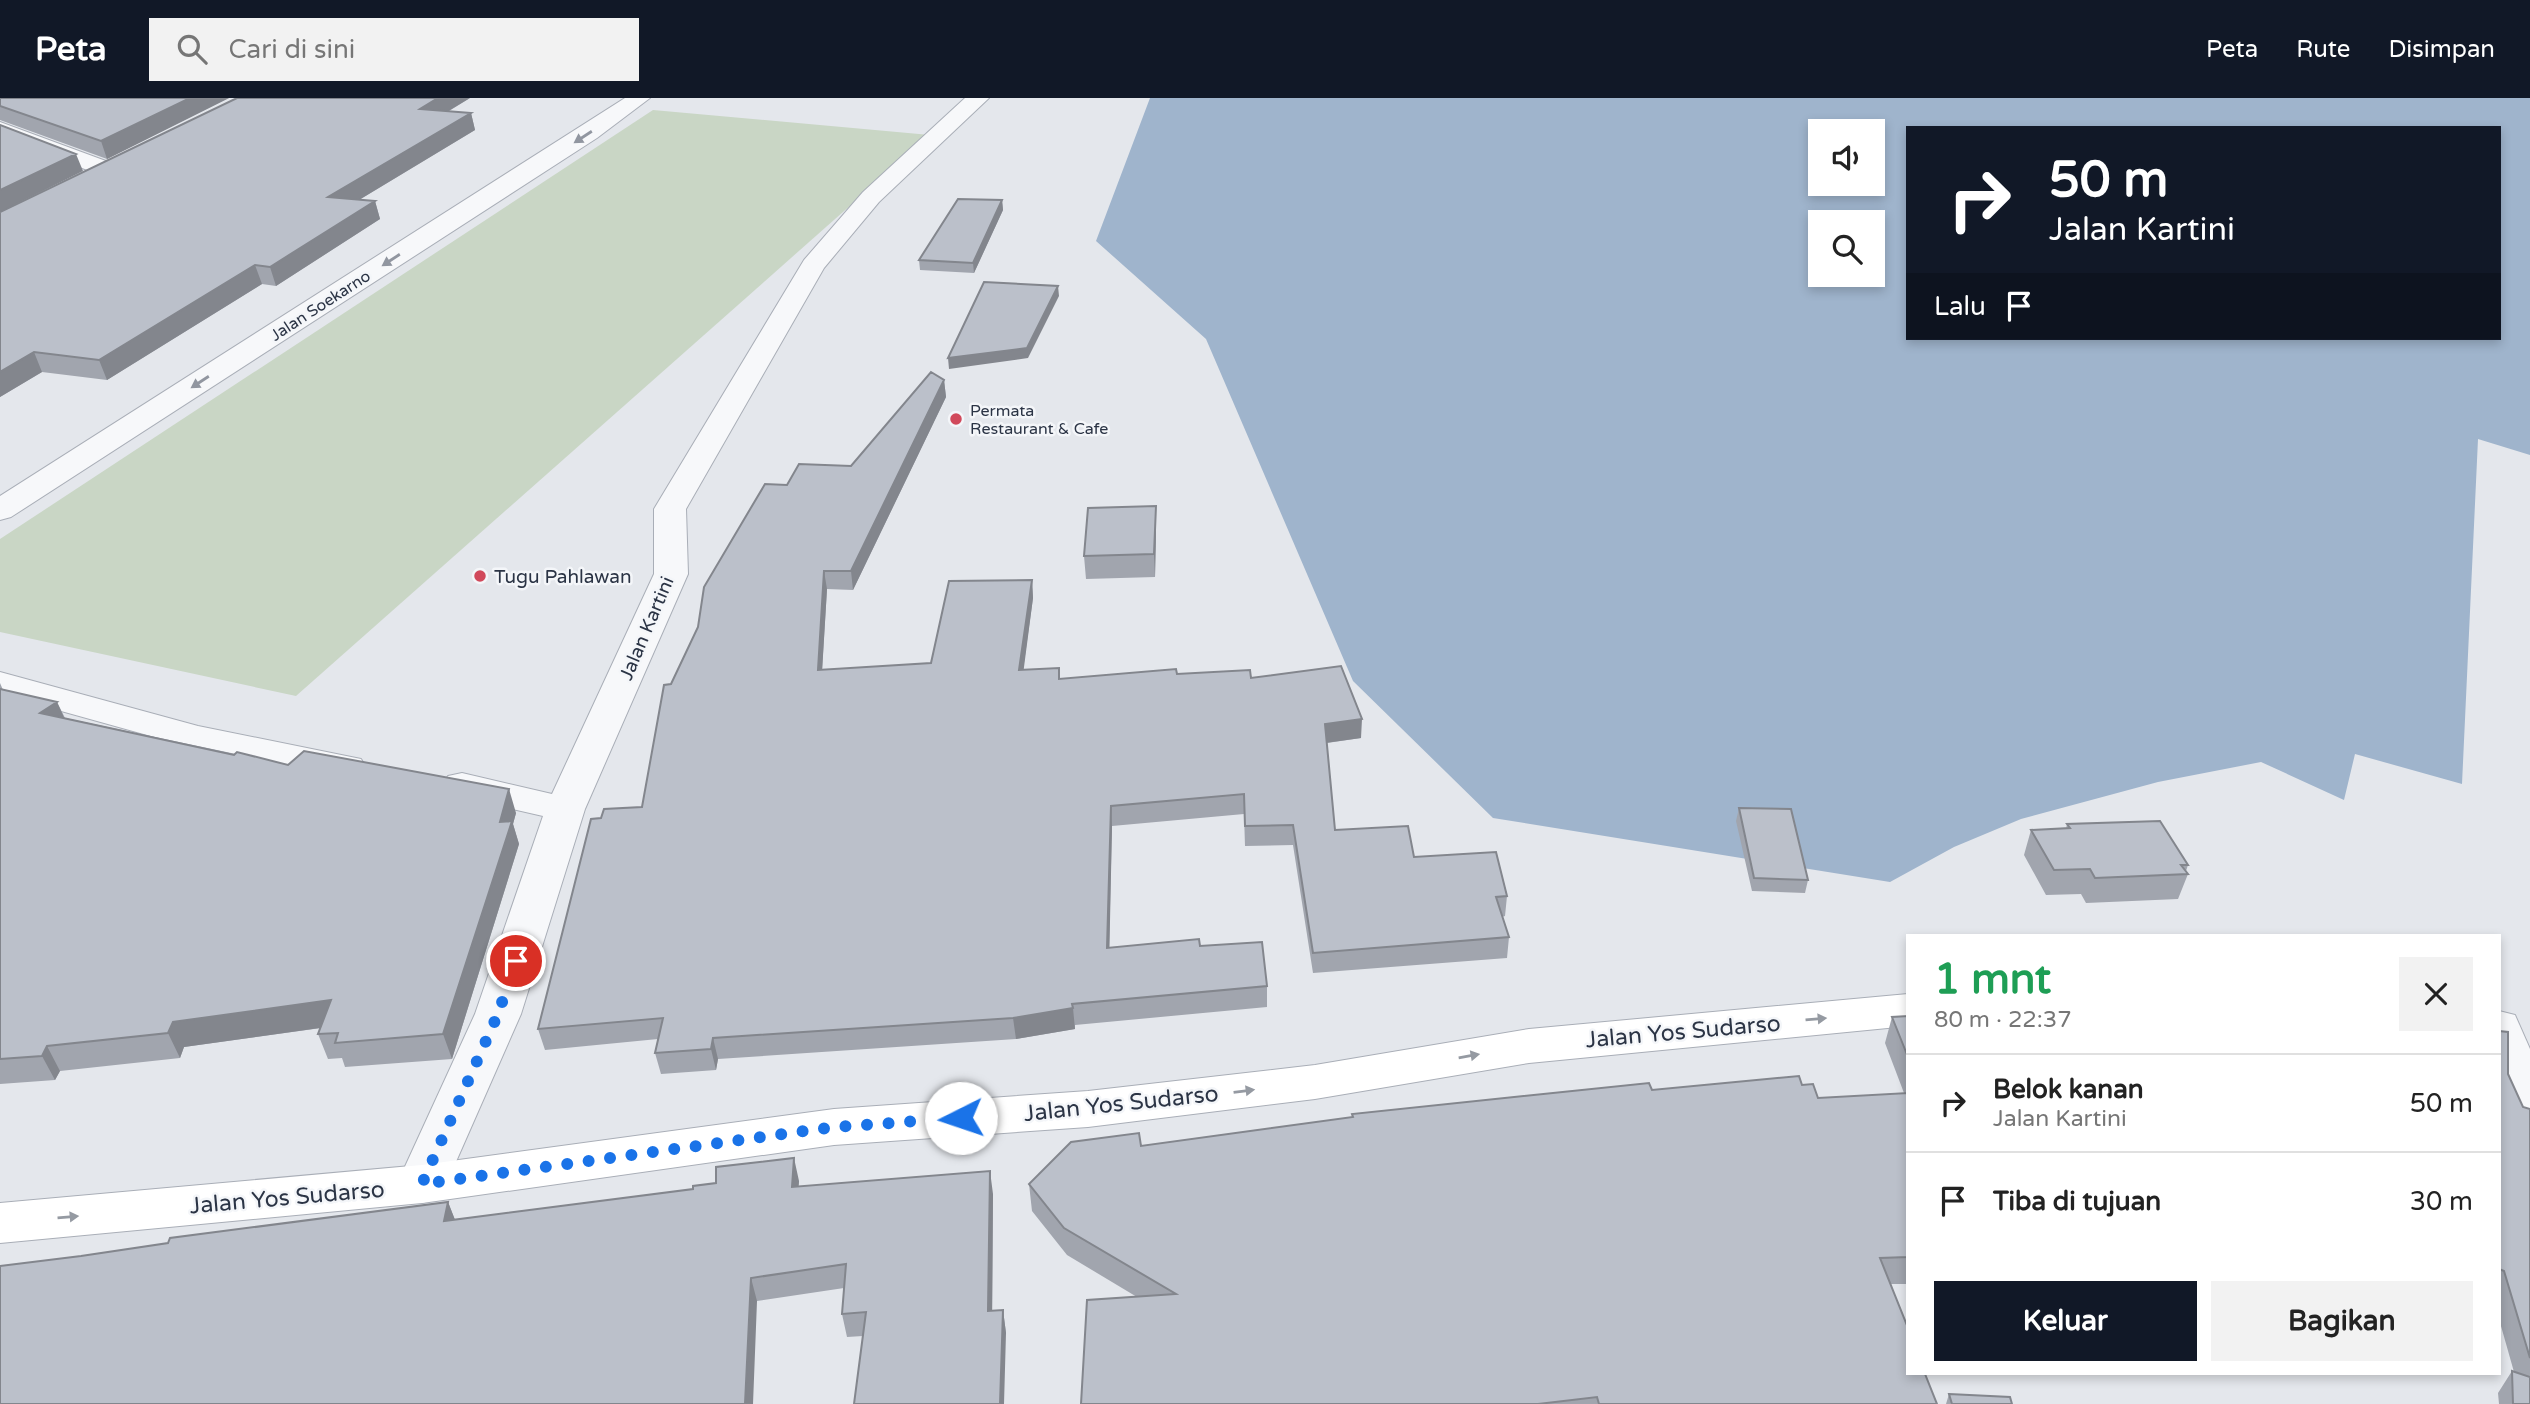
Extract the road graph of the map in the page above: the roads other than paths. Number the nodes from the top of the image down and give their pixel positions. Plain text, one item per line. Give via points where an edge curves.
1 (639, 98) edge
2 (978, 98) edge
3 (0, 129) edge
4 (130, 158) edge
5 (106, 169) junction
6 (83, 182) edge
7 (0, 510) edge
8 (0, 683) edge
9 (377, 773) edge
10 (430, 781) edge
11 (565, 809) junction
12 (1906, 1010) edge
13 (2501, 1033) edge
14 (2530, 1114) edge
15 (422, 1184) junction
16 (0, 1223) edge

1 -> 7 street, Jalan Soekarno
2 - 11 street, Jalan Kartini via 871,197 820,257 704,445 670,509 671,575
3 - 5 street
4 - 5 street
5 - 6 street
8 - 9 street via 194,737
10 - 11 street
11 - 15 street, Jalan Kartini via 498,1014
15 -> 12 main road, Jalan Yos Sudarso via 834,1127 1088,1109 1315,1082 1529,1046
13 - 14 street
16 -> 15 main road, Jalan Yos Sudarso

